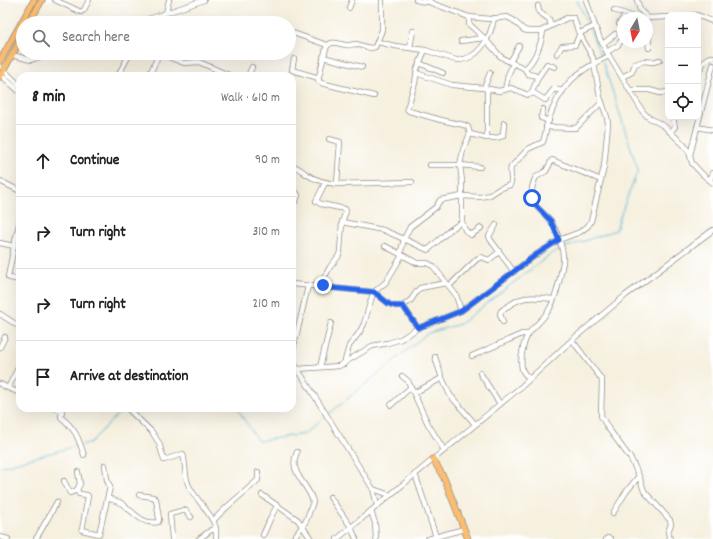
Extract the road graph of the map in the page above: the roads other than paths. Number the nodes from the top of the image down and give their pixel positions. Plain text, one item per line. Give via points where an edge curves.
1 (34, 0) edge
2 (42, 0) edge
3 (55, 0) edge
4 (89, 0) edge
5 (169, 0) edge
6 (204, 0) edge
7 (352, 0) edge
8 (382, 0) edge
9 (416, 0) edge
10 (586, 0) edge
11 (637, 0) edge
12 (429, 1) edge
13 (538, 6) dead end
14 (349, 8) dead end
15 (614, 10) dead end
16 (617, 12) edge
17 (642, 12) edge
18 (166, 13) junction
19 (25, 16) edge
20 (33, 16) edge
21 (157, 16) edge
22 (701, 16) edge
23 (665, 17) edge
24 (469, 18) junction
25 (494, 18) junction
26 (653, 18) edge
27 (713, 21) edge
28 (552, 25) junction
29 (593, 27) junction
30 (543, 30) junction
31 (413, 31) dead end
32 (16, 32) edge
33 (582, 33) junction
34 (296, 34) edge
35 (615, 34) dead end
36 (485, 39) junction
37 (461, 41) dead end
38 (378, 42) junction
39 (603, 44) junction
40 (328, 45) junction
41 (518, 46) dead end
42 (617, 46) edge
43 (16, 47) edge
44 (410, 47) junction
45 (425, 50) junction
46 (12, 54) junction
47 (557, 54) dead end
48 (16, 55) edge
49 (608, 55) junction
50 (713, 57) edge
51 (323, 58) junction
52 (126, 60) edge
53 (155, 60) edge
54 (176, 60) edge
55 (294, 60) edge
56 (660, 60) dead end
57 (0, 61) edge
58 (596, 62) junction
59 (419, 63) junction
60 (511, 63) junction
61 (713, 65) edge
62 (362, 66) dead end
63 (252, 67) dead end
64 (555, 67) dead end
65 (701, 68) edge
66 (525, 69) junction
67 (120, 72) edge
68 (151, 72) edge
69 (222, 72) edge
70 (250, 72) edge
71 (443, 73) dead end
72 (490, 73) dead end
73 (2, 74) edge
74 (416, 74) junction
75 (622, 77) junction
76 (319, 78) junction
77 (537, 79) junction
78 (16, 83) edge
79 (16, 88) edge
80 (486, 89) junction
81 (505, 90) junction
82 (630, 90) junction
83 (563, 91) junction
84 (665, 92) edge
85 (531, 94) junction
86 (374, 96) dead end
87 (602, 102) junction
88 (543, 108) dead end
89 (674, 120) edge
90 (549, 121) junction
91 (504, 123) dead end
92 (546, 127) junction
93 (697, 127) junction
94 (713, 130) edge
95 (670, 132) junction
96 (470, 134) junction
97 (486, 138) junction
98 (329, 139) dead end
99 (690, 155) junction
100 (430, 165) dead end
101 (460, 165) junction
102 (296, 167) edge
103 (480, 167) dead end
104 (713, 173) edge
105 (601, 180) junction
106 (412, 182) dead end
107 (711, 182) edge
108 (325, 183) junction
109 (1, 184) edge
110 (337, 184) junction
111 (16, 190) edge
112 (296, 193) edge
113 (462, 196) junction
114 (296, 201) dead end
115 (342, 222) junction
116 (462, 222) junction
117 (496, 225) dead end
118 (481, 228) dead end
119 (713, 230) edge
120 (16, 237) edge
121 (404, 239) junction
122 (560, 241) junction
123 (0, 243) edge
124 (14, 246) junction
125 (385, 246) dead end
126 (499, 252) junction
127 (402, 255) junction
128 (514, 272) junction
129 (16, 279) edge
130 (296, 284) edge
131 (447, 284) junction
132 (308, 286) junction
133 (322, 287) junction
134 (374, 292) junction
135 (553, 299) junction
136 (403, 306) junction
137 (461, 311) junction
138 (0, 314) edge
139 (503, 322) dead end
140 (331, 323) dead end
141 (16, 324) edge
142 (418, 328) junction
143 (528, 334) junction
144 (5, 336) dead end
145 (296, 337) edge
146 (572, 340) junction
147 (0, 347) edge
148 (472, 356) dead end
149 (435, 357) dead end
150 (344, 364) junction
151 (296, 366) edge
152 (320, 367) junction
153 (298, 369) junction
154 (16, 372) edge
155 (480, 373) dead end
156 (402, 376) dead end
157 (442, 378) junction
158 (529, 378) junction
159 (0, 384) edge
160 (411, 387) junction
161 (8, 388) junction
162 (16, 391) edge
163 (414, 393) junction
164 (500, 404) junction
165 (391, 405) dead end
166 (63, 412) edge
167 (131, 412) edge
168 (475, 424) junction
169 (444, 450) junction
170 (297, 452) dead end
171 (84, 455) dead end
172 (433, 459) junction
173 (105, 465) dead end
174 (78, 472) dead end
175 (258, 472) dead end
176 (415, 474) junction
177 (639, 476) junction
178 (64, 481) dead end
179 (373, 489) junction
180 (77, 490) junction
181 (140, 495) dead end
182 (262, 495) dead end
183 (390, 495) junction
184 (108, 498) junction
185 (330, 498) dead end
186 (57, 502) dead end
187 (278, 505) junction
188 (377, 505) junction
189 (371, 511) junction
190 (613, 513) dead end
191 (191, 517) dead end
192 (214, 520) junction
193 (303, 526) junction
194 (351, 527) junction
195 (216, 529) junction
196 (464, 529) junction
197 (263, 535) dead end
198 (0, 537) edge
199 (98, 537) edge
200 (436, 537) junction
201 (8, 539) edge
202 (36, 539) edge
203 (172, 539) edge
204 (199, 539) edge
205 (216, 539) edge
206 (293, 539) edge
207 (311, 539) edge
208 (337, 539) edge
209 (356, 539) edge
210 (376, 539) edge
211 (428, 539) edge
212 (468, 539) edge
213 (606, 539) edge
214 (612, 539) edge
215 (670, 539) edge

1 - 19 main road
2 - 20 main road
3 - 4 street via 80,12
5 - 18 street
6 - 18 street
7 - 14 street
8 - 38 street via 383,24
9 - 12 street
10 - 29 street
11 - 17 street
12 - 24 street
13 - 28 street via 539,12 549,19
15 - 16 street
18 - 21 street
22 - 27 street
23 - 26 street
24 - 25 street
24 - 36 street via 469,24
25 - 30 street via 510,18 526,31
25 - 36 street via 492,29
28 - 30 street
28 - 33 street via 573,18
29 - 33 street
29 - 39 street
30 - 66 street via 540,44
31 - 44 street
32 - 57 main road
33 - 47 street via 576,44 562,46
33 - 58 street
34 - 40 street
35 - 39 street
36 - 37 street
36 - 45 street via 476,54 461,60
36 - 60 street via 500,56
38 - 40 street via 371,48 333,42
38 - 44 street
39 - 49 street
40 - 51 street
41 - 60 street
42 - 49 street
43 - 46 main road
44 - 45 street
45 - 59 street
46 - 48 street
46 - 73 main road
49 - 58 street
49 - 75 street
50 - 65 street via 706,60
51 - 62 street
51 - 76 street
52 - 67 street
53 - 68 street
54 - 69 street via 184,63 199,62
55 - 76 street via 292,70
56 - 75 street via 636,64 632,72
58 - 83 street via 572,78
58 - 87 street
59 - 71 street
59 - 74 street
60 - 66 street
60 - 81 street
61 - 93 street
63 - 70 street
64 - 77 street via 548,64
66 - 77 street
72 - 80 street
73 - 78 street
73 - 79 street
74 - 80 street via 452,85
74 - 96 street via 407,109 464,125 468,127
75 - 82 street
76 - 86 street via 321,83
77 - 85 street
80 - 81 street
80 - 97 street
81 - 85 street via 511,88
82 - 84 street
82 - 95 street via 643,112
83 - 85 street via 554,89 545,100 534,93
83 - 90 street
87 - 92 street via 576,128
87 - 105 street via 608,124
88 - 90 street via 541,118
89 - 95 street via 675,127
90 - 92 street
91 - 97 street via 503,136
92 - 113 street via 542,143 528,149 511,167 510,185 485,196
93 - 94 street
93 - 99 street
95 - 99 street via 684,145
96 - 97 street
96 - 101 street
98 - 110 street via 340,142
99 - 107 street via 692,163
100 - 101 street
101 - 103 street
101 - 113 street
102 - 108 street
104 - 107 street
105 - 122 street via 588,226
105 - 122 street via 552,160 546,171 536,177 532,188 534,202 551,221
106 - 110 street
108 - 110 street
108 - 115 street via 316,201 345,209
109 - 111 street
112 - 114 street
113 - 116 street
113 - 121 street via 440,200 410,227
115 - 121 street via 383,230
115 - 133 street via 340,252 325,276
116 - 118 street via 471,235
116 - 121 street via 428,250
117 - 126 street via 489,238
119 - 146 street via 626,295
120 - 124 street
121 - 127 street via 400,251
122 - 128 street via 537,254
122 - 135 street via 564,256
123 - 124 street
124 - 129 street via 8,277
125 - 127 street
126 - 128 street
126 - 131 street via 489,260 481,257 477,259
127 - 131 street via 417,263 432,265
127 - 134 street via 386,282
128 - 137 street
130 - 132 street
131 - 136 street via 420,288
131 - 137 street via 456,295
132 - 133 street
132 - 145 street
133 - 134 street
134 - 136 street via 389,304
134 - 150 street via 362,328 349,346
135 - 139 street via 519,299 501,311
135 - 143 street via 546,316
136 - 142 street
137 - 142 street
138 - 141 street
140 - 152 street
142 - 150 street via 401,339 372,346
143 - 148 street via 522,334
143 - 158 street via 522,362 524,373
144 - 147 street
146 - 158 street
146 - 177 street via 602,380 601,416 631,459
149 - 157 street
150 - 152 street
151 - 153 street
152 - 153 street
153 - 179 street
154 - 161 street
155 - 164 street
156 - 160 street
157 - 163 street
157 - 168 street via 450,394
158 - 164 street
159 - 161 street
160 - 163 street
160 - 165 street
161 - 162 street
163 - 169 street via 428,424
164 - 168 street
166 - 171 street via 61,417 78,436
167 - 192 street via 152,432 159,443 164,460 183,455 188,484
168 - 169 street
169 - 172 street
170 - 193 street via 294,469 313,500
172 - 176 street
172 - 196 main road via 444,478
173 - 184 street via 110,486
174 - 180 street via 80,484
175 - 192 street via 258,480
176 - 183 street
176 - 200 street
177 - 190 street
177 - 215 street via 644,491 670,520
178 - 180 street via 70,493
179 - 183 street
179 - 188 street
180 - 199 street via 79,494 88,496 82,530
181 - 184 street via 156,499 158,522 140,518 121,503
182 - 187 street
183 - 188 street
184 - 199 street
185 - 194 street
186 - 202 street
187 - 193 street
187 - 197 street
188 - 189 street
189 - 194 street
189 - 210 street
191 - 203 street via 185,510 170,514
192 - 195 street
193 - 206 street
193 - 207 street
194 - 208 street
194 - 209 street
195 - 204 street
195 - 205 street
196 - 200 street
196 - 212 main road
198 - 201 street
200 - 211 street
213 - 214 street

